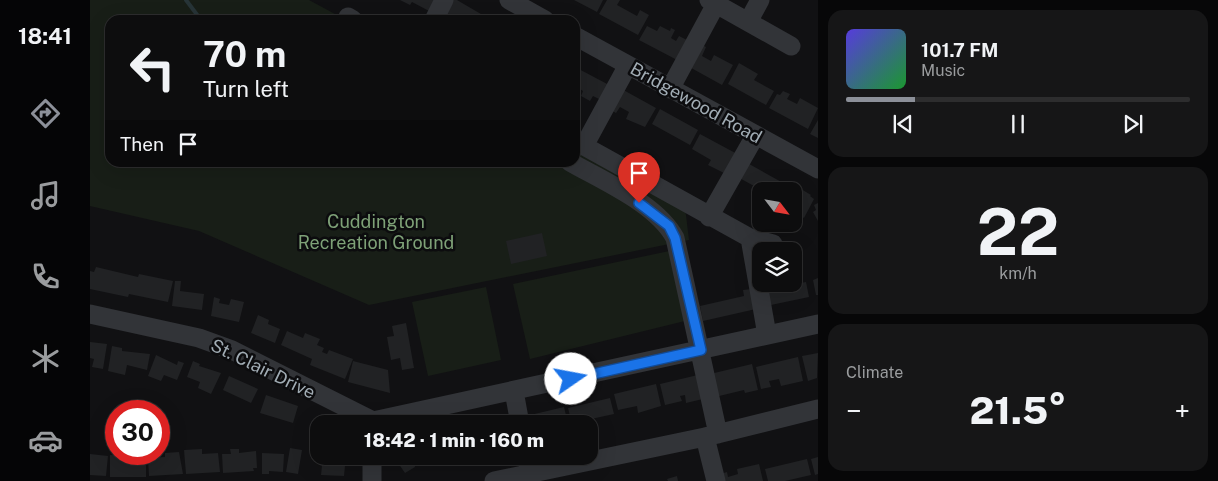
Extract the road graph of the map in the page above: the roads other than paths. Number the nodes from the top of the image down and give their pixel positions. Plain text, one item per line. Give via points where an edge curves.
1 (444, 0) edge
2 (509, 0) edge
3 (760, 0) edge
4 (712, 2) edge
5 (436, 15) edge
6 (536, 15) edge
7 (748, 22) junction
8 (580, 39) edge
9 (791, 46) dead end
10 (628, 65) junction
11 (670, 89) junction
12 (755, 136) junction
13 (580, 141) edge
14 (580, 144) edge
15 (579, 167) edge
16 (818, 169) edge
17 (709, 217) junction
18 (750, 238) junction
19 (765, 242) edge
20 (90, 314) edge
21 (818, 324) edge
22 (767, 335) junction
23 (701, 350) junction
24 (514, 391) junction
25 (818, 409) edge
26 (357, 415) edge
27 (408, 415) edge
28 (518, 415) edge
29 (711, 436) junction
30 (372, 465) edge
31 (524, 472) edge
32 (372, 481) edge
33 (494, 481) edge
34 (716, 481) edge

1 - 5 street
2 - 6 street
3 - 7 street
4 - 7 street
4 - 11 street
7 - 9 street
8 - 10 street, Bridgewood Road
10 - 11 street, Bridgewood Road
10 - 13 street
11 - 12 street, Bridgewood Road
12 - 16 street, Bridgewood Road
12 - 17 street
14 - 17 street
15 - 23 street via 654,212 669,226 675,238
17 - 18 street
18 - 19 street
18 - 22 street
20 - 26 street, St. Clair Drive via 199,338 232,350
21 - 22 street
22 - 23 street
23 - 24 street
23 - 29 street
24 - 27 street
24 - 28 street
25 - 29 street
29 - 31 street
29 - 34 street
30 - 32 street
31 - 33 street

